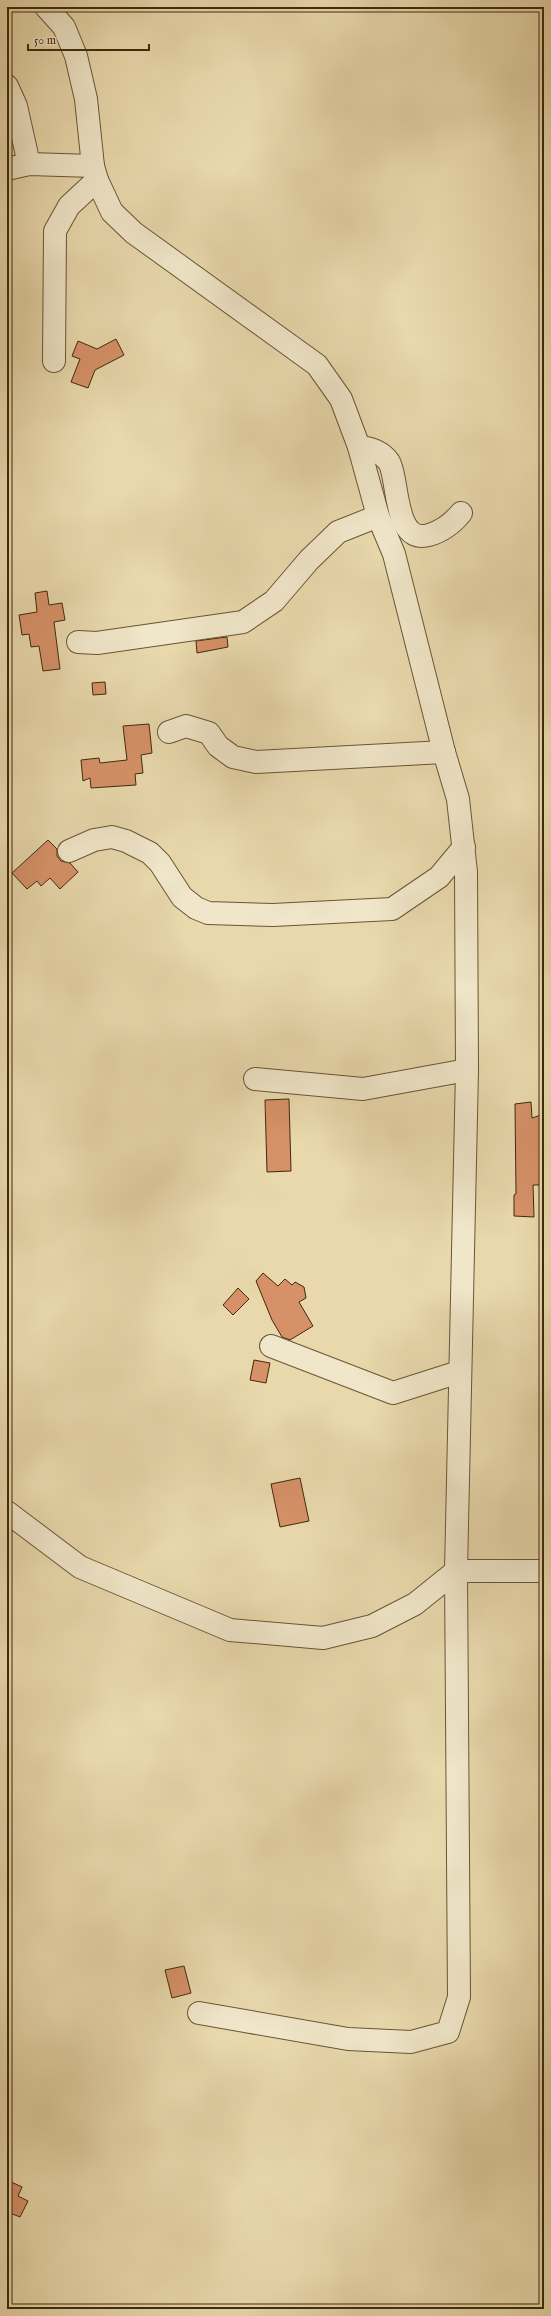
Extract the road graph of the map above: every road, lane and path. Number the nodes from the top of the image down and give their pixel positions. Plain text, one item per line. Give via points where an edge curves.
1 (46, 7) edge
2 (7, 86) edge
3 (29, 164) junction
4 (7, 169) edge
5 (95, 173) junction
6 (54, 362) dead end
7 (359, 448) junction
8 (462, 513) dead end
9 (378, 516) junction
10 (78, 642) dead end
11 (169, 732) dead end
12 (444, 752) junction
13 (464, 847) junction
14 (69, 851) dead end
15 (467, 1070) junction
16 (255, 1080) dead end
17 (272, 1346) dead end
18 (459, 1372) junction
19 (7, 1512) edge
20 (456, 1571) junction
21 (544, 1571) edge
22 (199, 2013) dead end

1 - 5 street via 64,26 76,56 86,99
2 - 3 street via 16,106
3 - 4 street
3 - 5 street
5 - 6 street via 68,206 55,231
5 - 7 street via 112,212 134,233 317,365 341,399
7 - 8 street via 369,448 381,454 389,463 402,518 416,534 424,537 452,525
7 - 9 street
9 - 10 street via 338,532 274,602 243,622 97,643
9 - 12 street via 394,554
11 - 12 street via 186,726 209,733 218,746 233,757 256,762
12 - 13 street via 458,799
13 - 14 street via 439,877 392,909 273,915 208,913 196,908 182,897 160,863 150,853 126,841 112,837 94,840
13 - 15 street
15 - 16 street via 363,1088
15 - 18 street
17 - 18 street via 393,1393
18 - 20 street
19 - 20 street via 80,1567 230,1630 323,1638 372,1626 415,1604
20 - 21 street
20 - 22 street via 459,1997 448,2032 411,2042 348,2039

